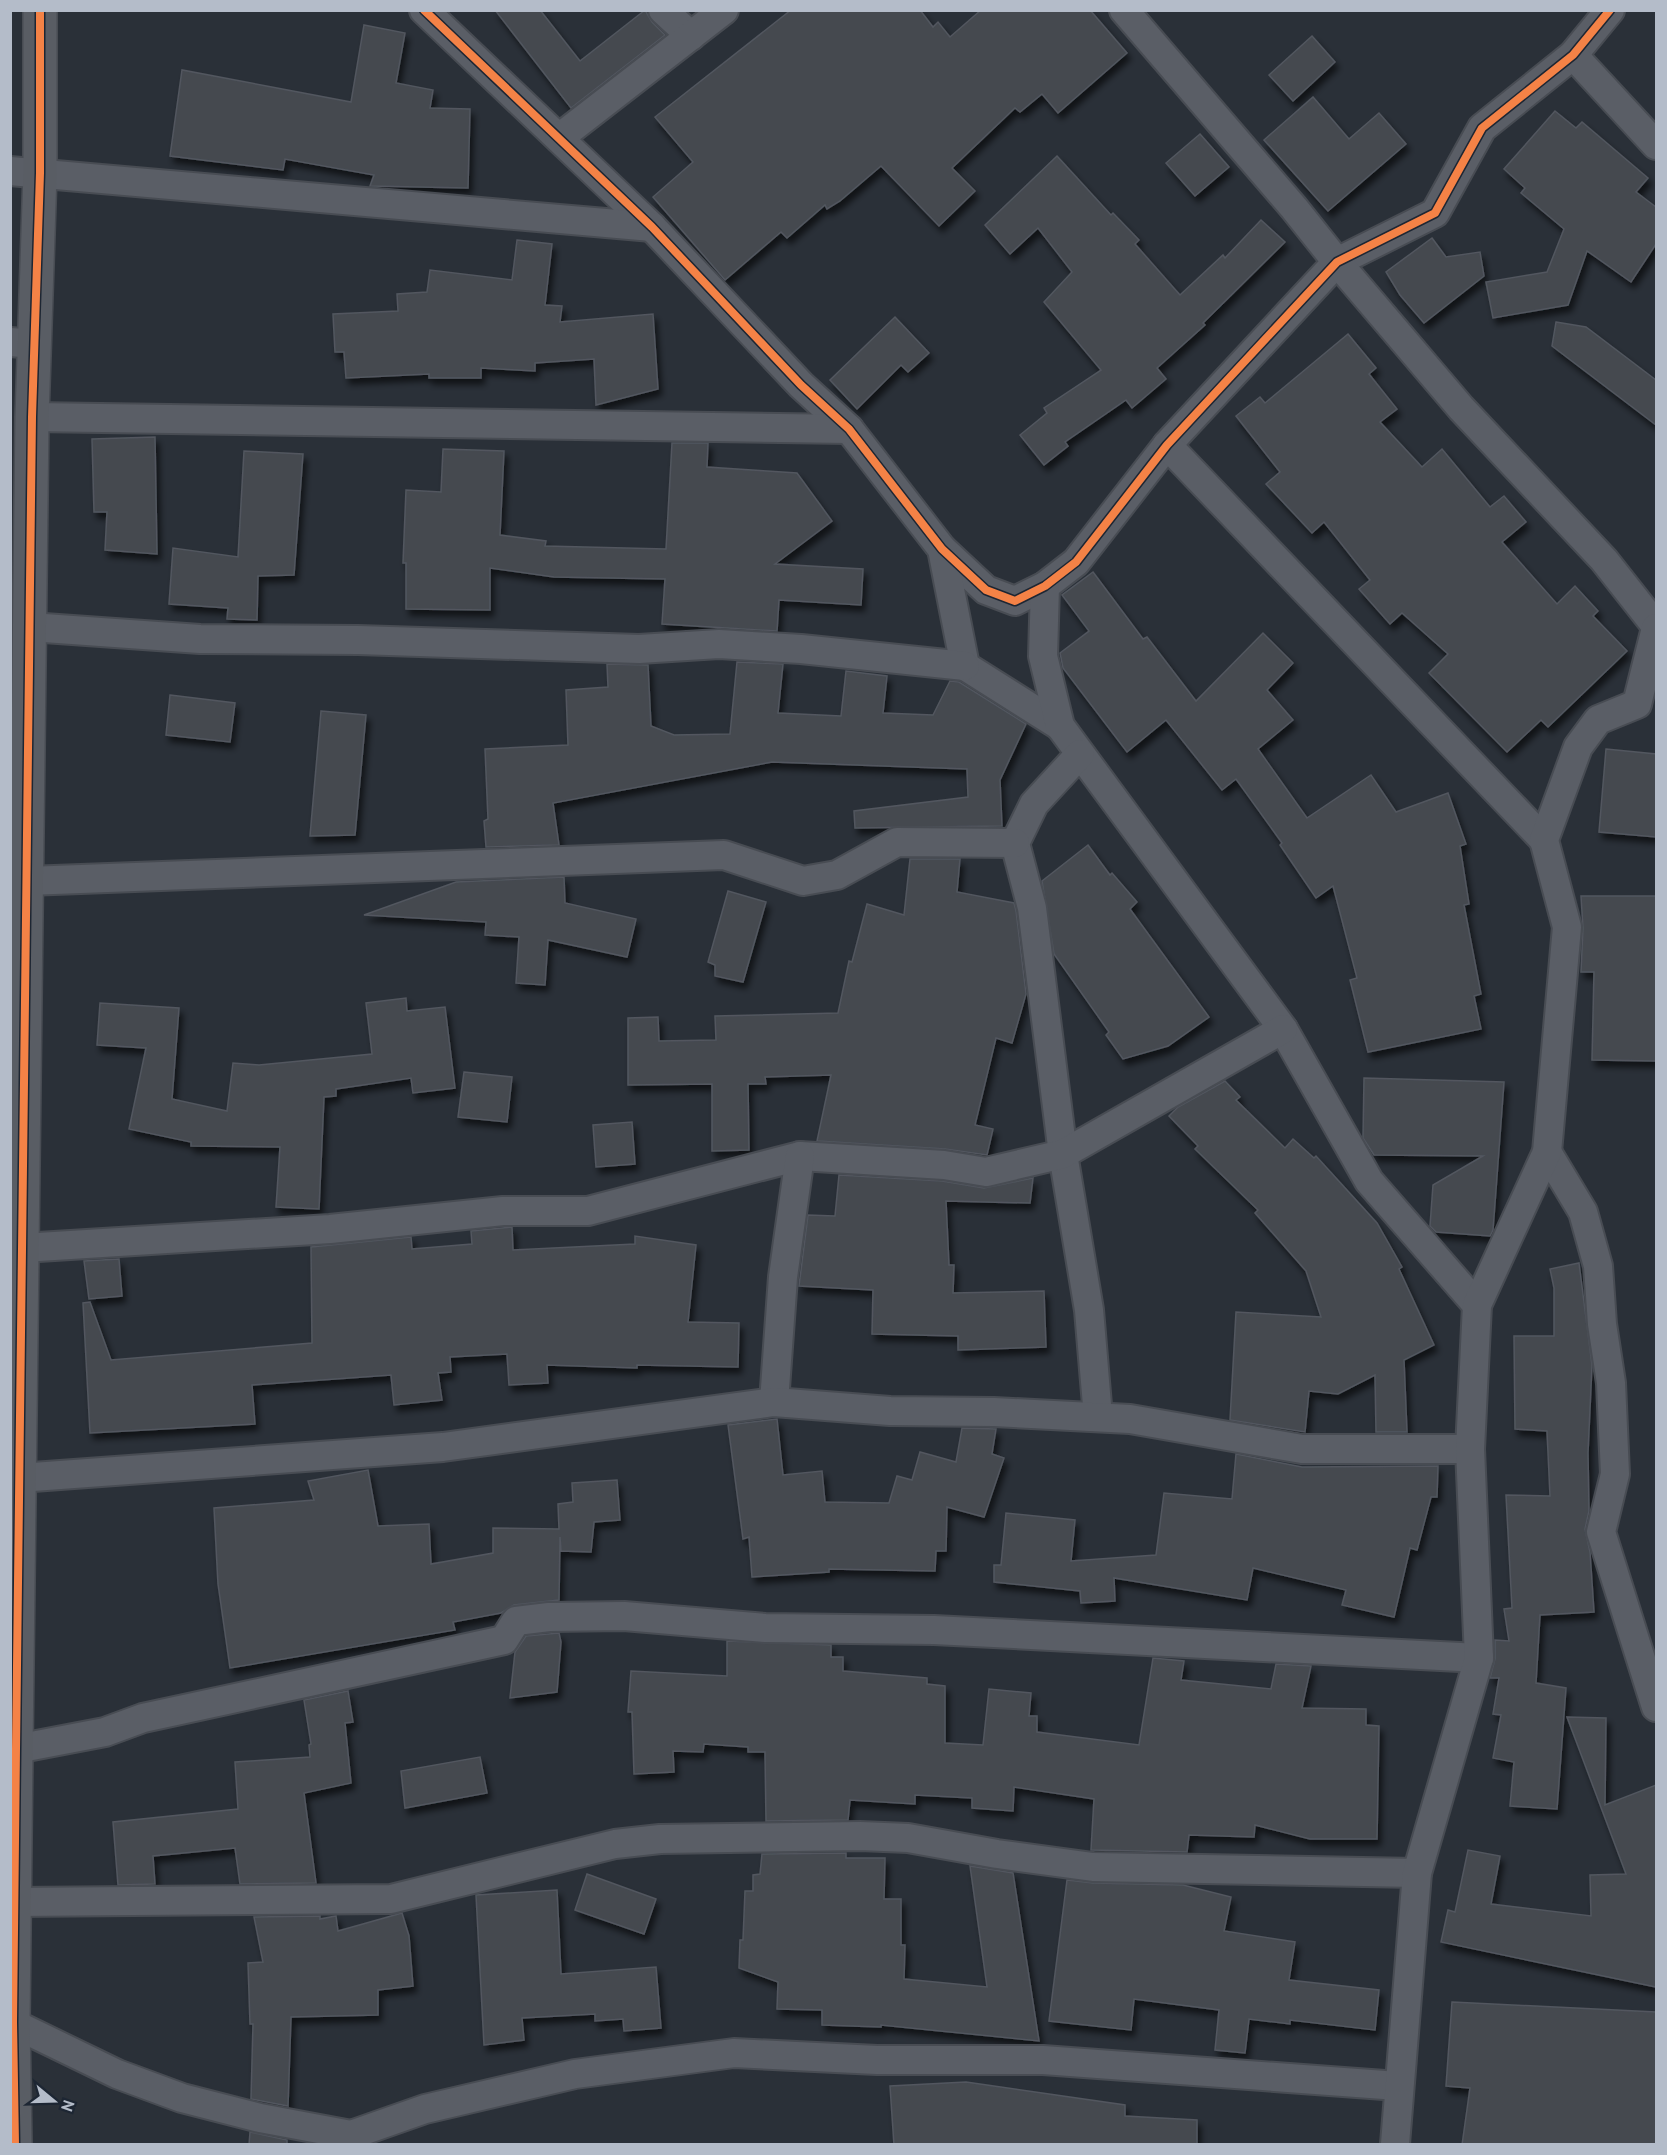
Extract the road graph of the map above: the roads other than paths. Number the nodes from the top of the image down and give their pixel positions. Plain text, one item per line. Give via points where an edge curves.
1 (40, 10) edge
2 (424, 10) edge
3 (663, 10) edge
4 (724, 10) edge
5 (1124, 10) edge
6 (1610, 10) edge
7 (691, 36) junction
8 (1573, 55) junction
9 (559, 138) junction
10 (1656, 145) edge
11 (25, 172) edge
12 (652, 227) junction
13 (1337, 262) junction
14 (23, 343) edge
15 (32, 417) junction
16 (849, 429) junction
17 (1167, 446) junction
18 (21, 510) edge
19 (942, 549) junction
20 (1045, 586) junction
21 (30, 627) junction
22 (1656, 627) edge
23 (965, 666) junction
24 (20, 689) edge
25 (1647, 698) edge
26 (1060, 726) junction
27 (1080, 754) junction
28 (1544, 840) junction
29 (1015, 843) junction
30 (27, 881) junction
31 (18, 938) edge
32 (1283, 1029) junction
33 (1547, 1152) junction
34 (1063, 1154) junction
35 (800, 1156) junction
36 (22, 1248) junction
37 (1477, 1305) junction
38 (774, 1401) junction
39 (1098, 1417) junction
40 (1470, 1449) junction
41 (19, 1478) junction
42 (1479, 1658) junction
43 (1656, 1707) edge
44 (16, 1749) junction
45 (1417, 1874) junction
46 (14, 1902) junction
47 (12, 2022) edge
48 (1398, 2086) junction
49 (15, 2145) edge
50 (1395, 2145) edge

1 - 11 street
2 - 9 street
3 - 7 street
4 - 7 street
5 - 13 street
6 - 8 street
7 - 9 street
8 - 10 street
8 - 13 street via 1482,128 1435,213
9 - 12 street
11 - 12 street
11 - 14 street
12 - 16 street via 801,385
13 - 17 street
13 - 22 street via 1461,408 1604,560
14 - 15 street
15 - 16 street
15 - 18 street
16 - 19 street
17 - 20 street via 1082,555
17 - 28 street
18 - 21 street
19 - 20 street via 986,590 1015,601
19 - 23 street
20 - 26 street via 1043,656
21 - 23 street via 200,639 639,649 719,644
21 - 24 street
22 - 25 street
23 - 26 street
24 - 30 street
25 - 28 street via 1598,720 1578,747
26 - 27 street
27 - 29 street via 1034,804
27 - 32 street
28 - 33 street via 1567,927
29 - 30 street via 897,842 837,875 803,881 724,855
29 - 34 street via 1032,908
30 - 31 street
31 - 36 street
32 - 34 street
32 - 37 street via 1369,1181
33 - 37 street
33 - 43 street via 1583,1212 1598,1266 1611,1383 1615,1474 1602,1532
34 - 35 street via 986,1172 944,1165
34 - 39 street via 1089,1310
35 - 36 street via 588,1211 503,1211 330,1230
35 - 38 street via 783,1277
36 - 41 street
37 - 40 street
38 - 39 street via 890,1411
38 - 41 street via 443,1448
39 - 40 street via 1131,1419 1302,1449
40 - 42 street
41 - 44 street
42 - 44 street via 934,1630 765,1628 624,1616 549,1617 516,1621 504,1640
42 - 45 street
44 - 46 street
45 - 46 street via 1094,1867 908,1838 660,1839 615,1844 391,1899
45 - 48 street
46 - 47 street
47 - 48 street via 117,2074 182,2098 351,2135 425,2109 575,2074 734,2053 877,2060 1043,2061
47 - 49 street
48 - 50 street

